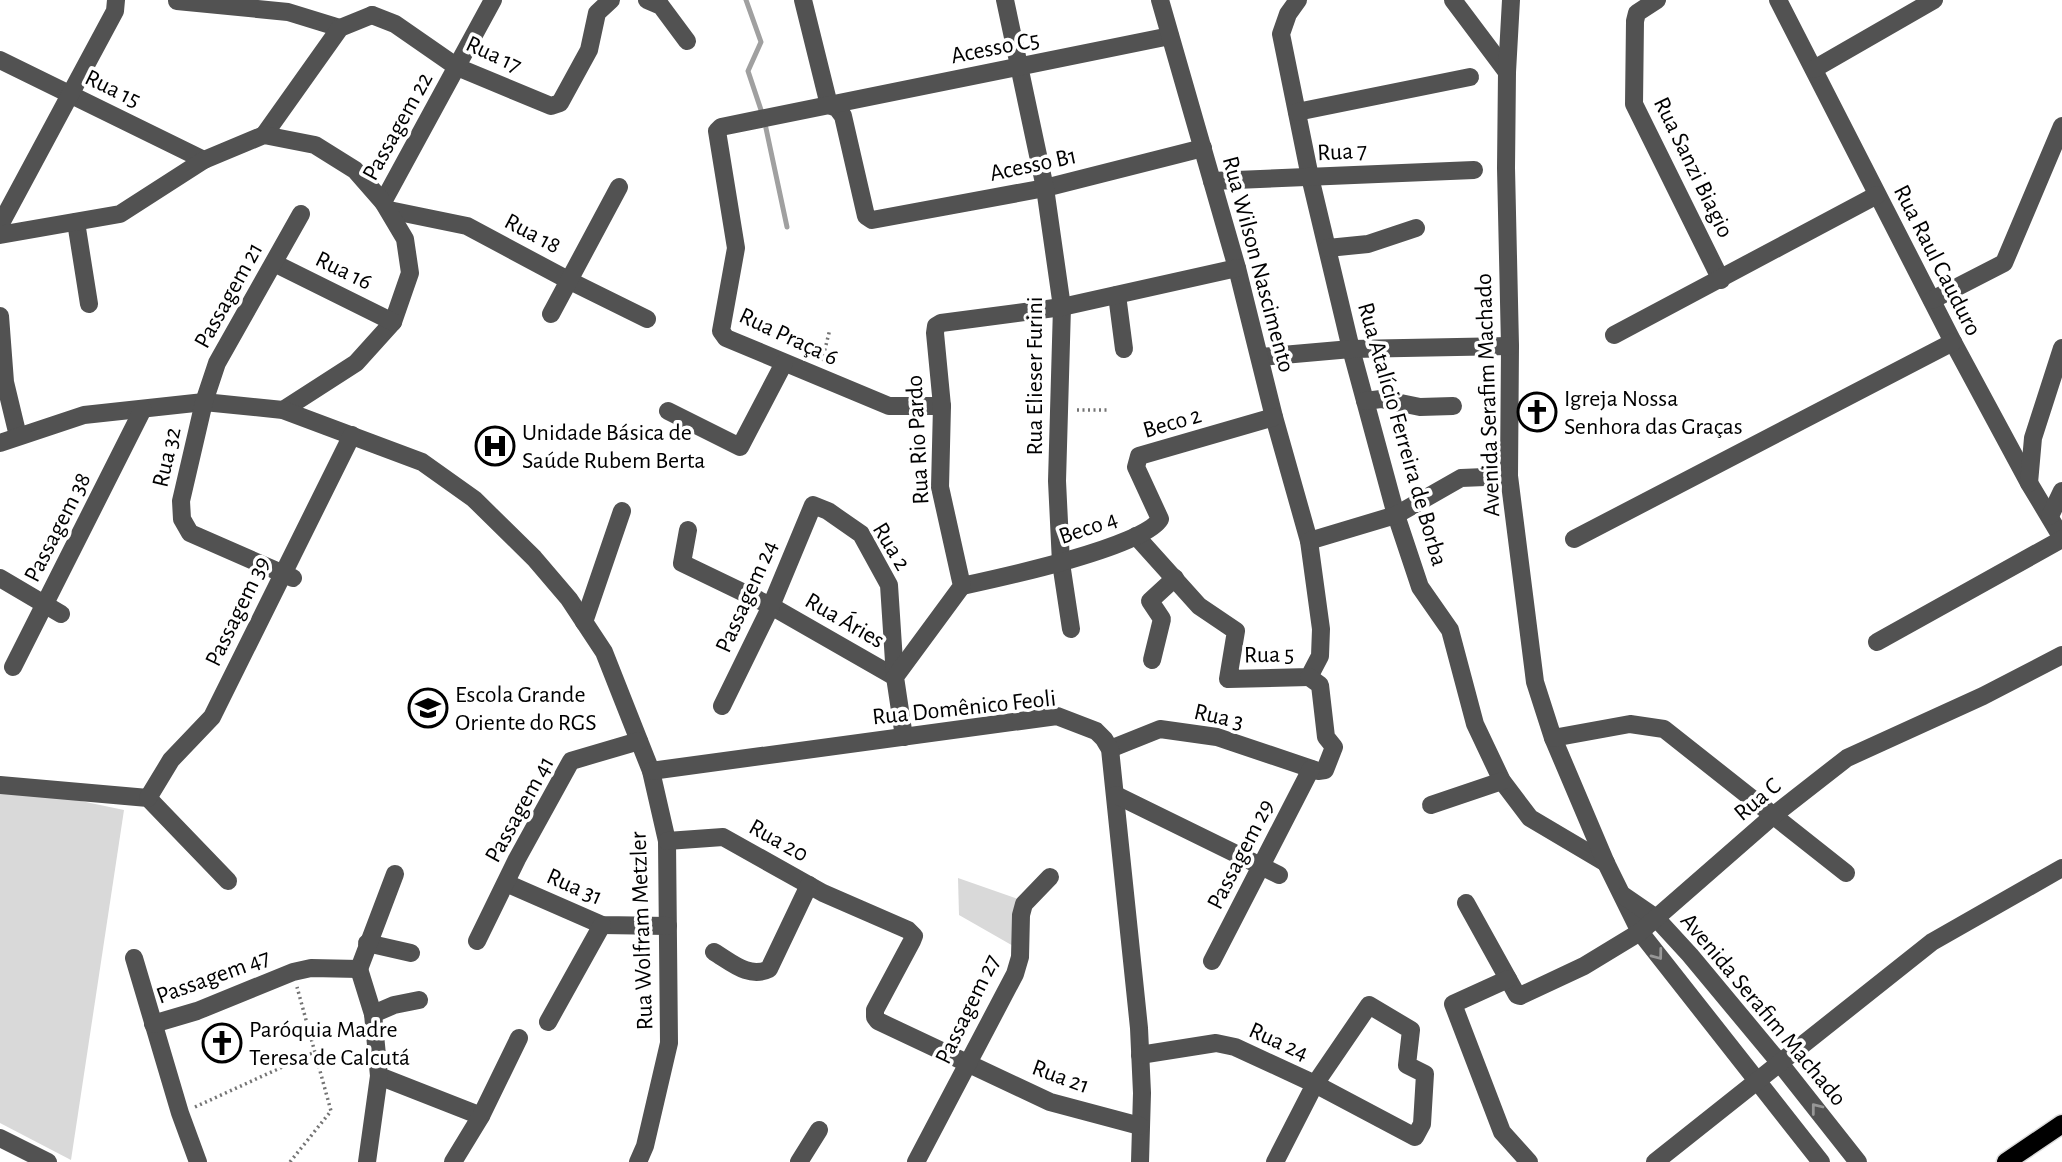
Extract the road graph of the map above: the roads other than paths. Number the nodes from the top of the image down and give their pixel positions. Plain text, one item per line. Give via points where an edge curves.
1 (116, 0) edge
2 (493, 0) edge
3 (611, 0) edge
4 (647, 0) edge
5 (803, 0) edge
6 (1005, 0) edge
7 (1160, 0) edge
8 (1298, 0) edge
9 (1453, 0) edge
10 (1511, 0) edge
11 (1657, 0) edge
12 (1778, 0) edge
13 (1934, 0) edge
14 (177, 1) edge
15 (373, 7) edge
16 (340, 29) junction
17 (1170, 36) junction
18 (687, 41) dead end
19 (0, 60) edge
20 (457, 67) junction
21 (1018, 68) junction
22 (1814, 69) junction
23 (1507, 72) junction
24 (1470, 78) dead end
25 (69, 93) junction
26 (829, 105) junction
27 (1297, 112) junction
28 (2062, 126) edge
29 (264, 135) junction
30 (1203, 148) junction
31 (204, 160) junction
32 (1474, 170) dead end
33 (1310, 177) junction
34 (1212, 181) junction
35 (619, 187) dead end
36 (1045, 188) junction
37 (1877, 195) junction
38 (386, 206) junction
39 (301, 214) dead end
40 (76, 222) junction
41 (0, 225) edge
42 (1416, 228) dead end
43 (0, 235) edge
44 (1328, 248) junction
45 (274, 263) junction
46 (1237, 268) junction
47 (568, 280) junction
48 (1721, 280) junction
49 (1117, 295) junction
50 (1932, 300) junction
51 (89, 304) dead end
52 (1062, 307) junction
53 (551, 314) dead end
54 (0, 316) edge
55 (647, 319) dead end
56 (393, 322) junction
57 (1614, 335) dead end
58 (1953, 342) junction
59 (1510, 346) junction
60 (1124, 348) dead end
61 (2062, 348) edge
62 (1351, 349) junction
63 (1261, 357) junction
64 (784, 363) junction
65 (1365, 401) junction
66 (204, 402) junction
67 (942, 406) junction
68 (1453, 406) dead end
69 (143, 409) junction
70 (283, 410) junction
71 (668, 411) dead end
72 (1274, 417) junction
73 (352, 435) junction
74 (18, 436) junction
75 (2033, 438) junction
76 (0, 443) edge
77 (2013, 453) junction
78 (1509, 476) junction
79 (2029, 483) junction
80 (2062, 491) edge
81 (813, 505) joint
82 (622, 511) dead end
83 (1396, 515) junction
84 (2050, 516) junction
85 (688, 530) dead end
86 (1136, 536) junction
87 (2062, 538) edge
88 (1574, 539) dead end
89 (1309, 541) junction
90 (1061, 563) junction
91 (288, 576) junction
92 (0, 578) edge
93 (1175, 578) junction
94 (962, 586) junction
95 (771, 606) junction
96 (53, 609) junction
97 (584, 622) junction
98 (1071, 629) dead end
99 (1321, 629) joint
100 (1236, 631) joint
101 (1877, 642) dead end
102 (2062, 655) edge
103 (1153, 660) dead end
104 (13, 667) dead end
105 (895, 677) junction
106 (1309, 677) junction
107 (722, 706) dead end
108 (904, 737) junction
109 (1553, 738) junction
110 (639, 741) junction
111 (1110, 749) junction
112 (1315, 770) junction
113 (651, 771) junction
114 (1502, 780) junction
115 (0, 785) edge
116 (1116, 795) junction
117 (148, 798) junction
118 (1430, 804) dead end
119 (1774, 815) junction
120 (667, 841) junction
121 (1606, 863) junction
122 (1262, 867) junction
123 (2062, 868) edge
124 (1846, 873) dead end
125 (395, 874) dead end
126 (1279, 875) dead end
127 (1049, 877) dead end
128 (228, 881) dead end
129 (506, 883) junction
130 (816, 889) junction
131 (1624, 896) junction
132 (1466, 903) dead end
133 (1656, 918) junction
134 (602, 925) junction
135 (668, 926) junction
136 (1640, 932) junction
137 (477, 941) dead end
138 (368, 943) junction
139 (714, 952) dead end
140 (411, 953) dead end
141 (134, 958) dead end
142 (1212, 961) dead end
143 (359, 969) junction
144 (1508, 979) junction
145 (419, 1000) dead end
146 (373, 1014) junction
147 (548, 1022) dead end
148 (153, 1024) junction
149 (519, 1038) dead end
150 (1140, 1055) junction
151 (1779, 1062) junction
152 (968, 1063) junction
153 (379, 1076) junction
154 (1757, 1080) junction
155 (1315, 1084) junction
156 (481, 1116) junction
157 (2062, 1124) edge
158 (1140, 1126) junction
159 (819, 1130) dead end
160 (0, 1138) edge
161 (48, 1162) edge
162 (198, 1162) edge
163 (367, 1162) edge
164 (453, 1162) edge
165 (638, 1162) edge
166 (799, 1162) edge
167 (916, 1162) edge
168 (1140, 1162) edge
169 (1275, 1162) edge
170 (1529, 1162) edge
171 (1655, 1162) edge
172 (1821, 1162) edge
173 (1858, 1162) edge
174 (2006, 1162) edge

1 - 25 street
2 - 20 street, Passagem 22
3 - 20 street, Rua 17 via 597,13 589,50 560,103 551,106
4 - 18 street via 661,6
5 - 26 street
6 - 21 street, Rua Elieser Furini
7 - 17 street, Rua Wilson Nascimento
8 - 27 street, Rua Atalício Ferreira de Borba via 1281,34
9 - 23 street
10 - 23 street, Avenida Serafim Machado
11 - 48 street, Rua Sanzi Biagio via 1637,13 1634,21 1634,104
12 - 22 street, Rua Raul Cauduro
13 - 22 street
14 - 16 street via 288,12
15 - 16 street
15 - 20 street, Rua 17
16 - 29 street
17 - 21 street, Acesso C5
17 - 30 street, Rua Wilson Nascimento
19 - 25 street, Rua 15
20 - 38 street, Passagem 22
21 - 26 street, Acesso C5
21 - 36 street, Rua Elieser Furini
22 - 37 street, Rua Raul Cauduro
23 - 59 street, Avenida Serafim Machado
24 - 27 street
25 - 31 street, Rua 15
25 - 41 street
26 - 36 street, Acesso B1 via 843,116 866,216 872,220
26 - 64 street, Rua Praça 6 via 717,131 736,248 721,331 726,338
27 - 33 street, Rua Atalício Ferreira de Borba
28 - 50 street via 2004,263
29 - 31 street
29 - 38 street via 315,145 355,170
30 - 34 street, Rua Wilson Nascimento
30 - 36 street, Acesso B1
31 - 40 street via 120,214
32 - 33 street, Rua 7
33 - 34 street, Rua 7
33 - 44 street, Rua Atalício Ferreira de Borba
34 - 46 street, Rua Wilson Nascimento
35 - 47 street
36 - 52 street, Rua Elieser Furini
37 - 48 street
37 - 50 street, Rua Raul Cauduro
38 - 47 street, Rua 18 via 467,226
38 - 56 street via 405,239 410,273
39 - 45 street, Passagem 21
40 - 43 street
40 - 51 street
42 - 44 street via 1368,244
44 - 62 street, Rua Atalício Ferreira de Borba
45 - 56 street, Rua 16
45 - 66 street, Passagem 21 via 216,363
46 - 49 street
46 - 63 street, Rua Wilson Nascimento
47 - 53 street
47 - 55 street, Rua 18
48 - 57 street
49 - 52 street
49 - 60 street
50 - 58 street, Rua Raul Cauduro
52 - 67 street, Rua Rio Pardo via 936,327
52 - 90 street, Rua Elieser Furini via 1057,481
54 - 74 street via 5,382
56 - 70 street via 356,363
58 - 77 street, Rua Raul Cauduro
58 - 88 street
59 - 62 street
59 - 78 street, Avenida Serafim Machado
61 - 75 street
62 - 63 street
62 - 65 street, Rua Atalício Ferreira de Borba
63 - 72 street, Rua Wilson Nascimento
64 - 67 street, Rua Praça 6 via 889,406
64 - 71 street via 740,446
65 - 68 street
65 - 83 street, Rua Atalício Ferreira de Borba
66 - 69 street, Rua Wolfram Metzler
66 - 70 street, Rua Wolfram Metzler
66 - 91 street, Rua 32 via 181,501 182,519 190,533
67 - 94 street, Rua Rio Pardo via 940,487
69 - 74 street, Rua Wolfram Metzler via 84,415
69 - 96 street, Passagem 38
70 - 73 street, Rua Wolfram Metzler
72 - 86 street, Beco 2 via 1139,456 1136,467 1160,519
72 - 89 street, Rua Wilson Nascimento
73 - 91 street, Passagem 39
73 - 97 street, Rua Wolfram Metzler via 422,462 474,499 534,558
74 - 76 street, Rua Wolfram Metzler
75 - 77 street
75 - 79 street
77 - 79 street, Rua Raul Cauduro
78 - 83 street via 1461,478
78 - 109 street, Avenida Serafim Machado via 1535,682
79 - 84 street, Rua Raul Cauduro
80 - 84 street
81 - 95 street, Passagem 24
81 - 105 street, Rua 2 via 861,534 889,585
82 - 97 street
83 - 89 street
83 - 114 street, Rua Atalício Ferreira de Borba via 1420,587 1450,630 1475,723
84 - 87 street, Rua Raul Cauduro
85 - 95 street, Rua Áries via 682,563
86 - 90 street, Beco 4
86 - 93 street, Beco 4
87 - 101 street
89 - 99 street, Rua Wilson Nascimento
90 - 94 street, Beco 4
90 - 98 street, Rua Elieser Furini
91 - 117 street, Passagem 39 via 212,717 171,760
92 - 96 street
93 - 100 street, Beco 4 via 1199,606
93 - 103 street via 1150,601 1162,619
94 - 105 street
95 - 105 street, Rua Áries
95 - 107 street, Passagem 24
96 - 104 street, Passagem 38
97 - 110 street, Rua Wolfram Metzler via 604,652
99 - 106 street, Rua 5 via 1320,656
100 - 106 street, Rua 5 via 1228,679
102 - 119 street, Rua C via 1847,758
105 - 108 street
106 - 112 street, Passagem 29 via 1320,685 1326,737 1334,747 1325,770
108 - 111 street, Rua Domênico Feoli via 1057,716 1096,731
108 - 113 street, Rua Domênico Feoli
109 - 119 street via 1630,724 1664,729
109 - 121 street, Avenida Serafim Machado
110 - 113 street, Rua Wolfram Metzler
110 - 129 street, Passagem 41 via 571,761
111 - 112 street, Rua 3 via 1160,729 1217,737
111 - 116 street
112 - 122 street, Passagem 29
113 - 120 street, Rua Wolfram Metzler
114 - 118 street
114 - 121 street, Rua Atalício Ferreira de Borba via 1530,818
115 - 117 street
116 - 122 street
116 - 150 street
117 - 128 street
119 - 124 street
119 - 133 street, Rua C
120 - 130 street, Rua 20 via 723,837
120 - 135 street, Rua Wolfram Metzler
121 - 131 street, Avenida Serafim Machado
122 - 126 street
122 - 142 street, Passagem 29
123 - 151 street via 1932,942
125 - 138 street
127 - 152 street, Passagem 27 via 1024,904 1015,974
129 - 134 street, Rua 31
129 - 137 street, Passagem 41
130 - 139 street via 769,969 760,974 750,972
130 - 152 street, Rua 20 via 914,936 875,1017
131 - 133 street, Avenida Serafim Machado
131 - 136 street, Avenida Serafim Machado
132 - 144 street
133 - 136 street, Rua C
133 - 151 street, Avenida Serafim Machado
134 - 135 street, Rua 31
134 - 147 street
135 - 165 street, Rua Wolfram Metzler via 669,1043
136 - 144 street, Rua C via 1584,966 1520,996
136 -> 154 street, Avenida Serafim Machado
138 - 140 street
138 - 143 street
141 - 148 street, Passagem 47
143 - 146 street
143 - 148 street, Passagem 47 via 293,972
144 - 170 street via 1453,1004 1502,1132
145 - 146 street
146 - 153 street
148 - 162 street
149 - 156 street
150 - 155 street, Rua 24 via 1216,1043 1235,1047
150 - 158 street
151 - 154 street
173 -> 151 street, Avenida Serafim Machado
152 - 158 street, Rua 21 via 1050,1102
152 - 167 street, Passagem 27
153 - 156 street
153 - 163 street
154 - 171 street
154 - 172 street, Avenida Serafim Machado
155 - 155 street, Rua 24 via 1415,1136 1422,1124 1425,1074 1407,1065 1412,1030 1368,1005
155 - 169 street
156 - 164 street
157 - 174 main road
158 - 168 street
159 - 166 street
160 - 161 street

